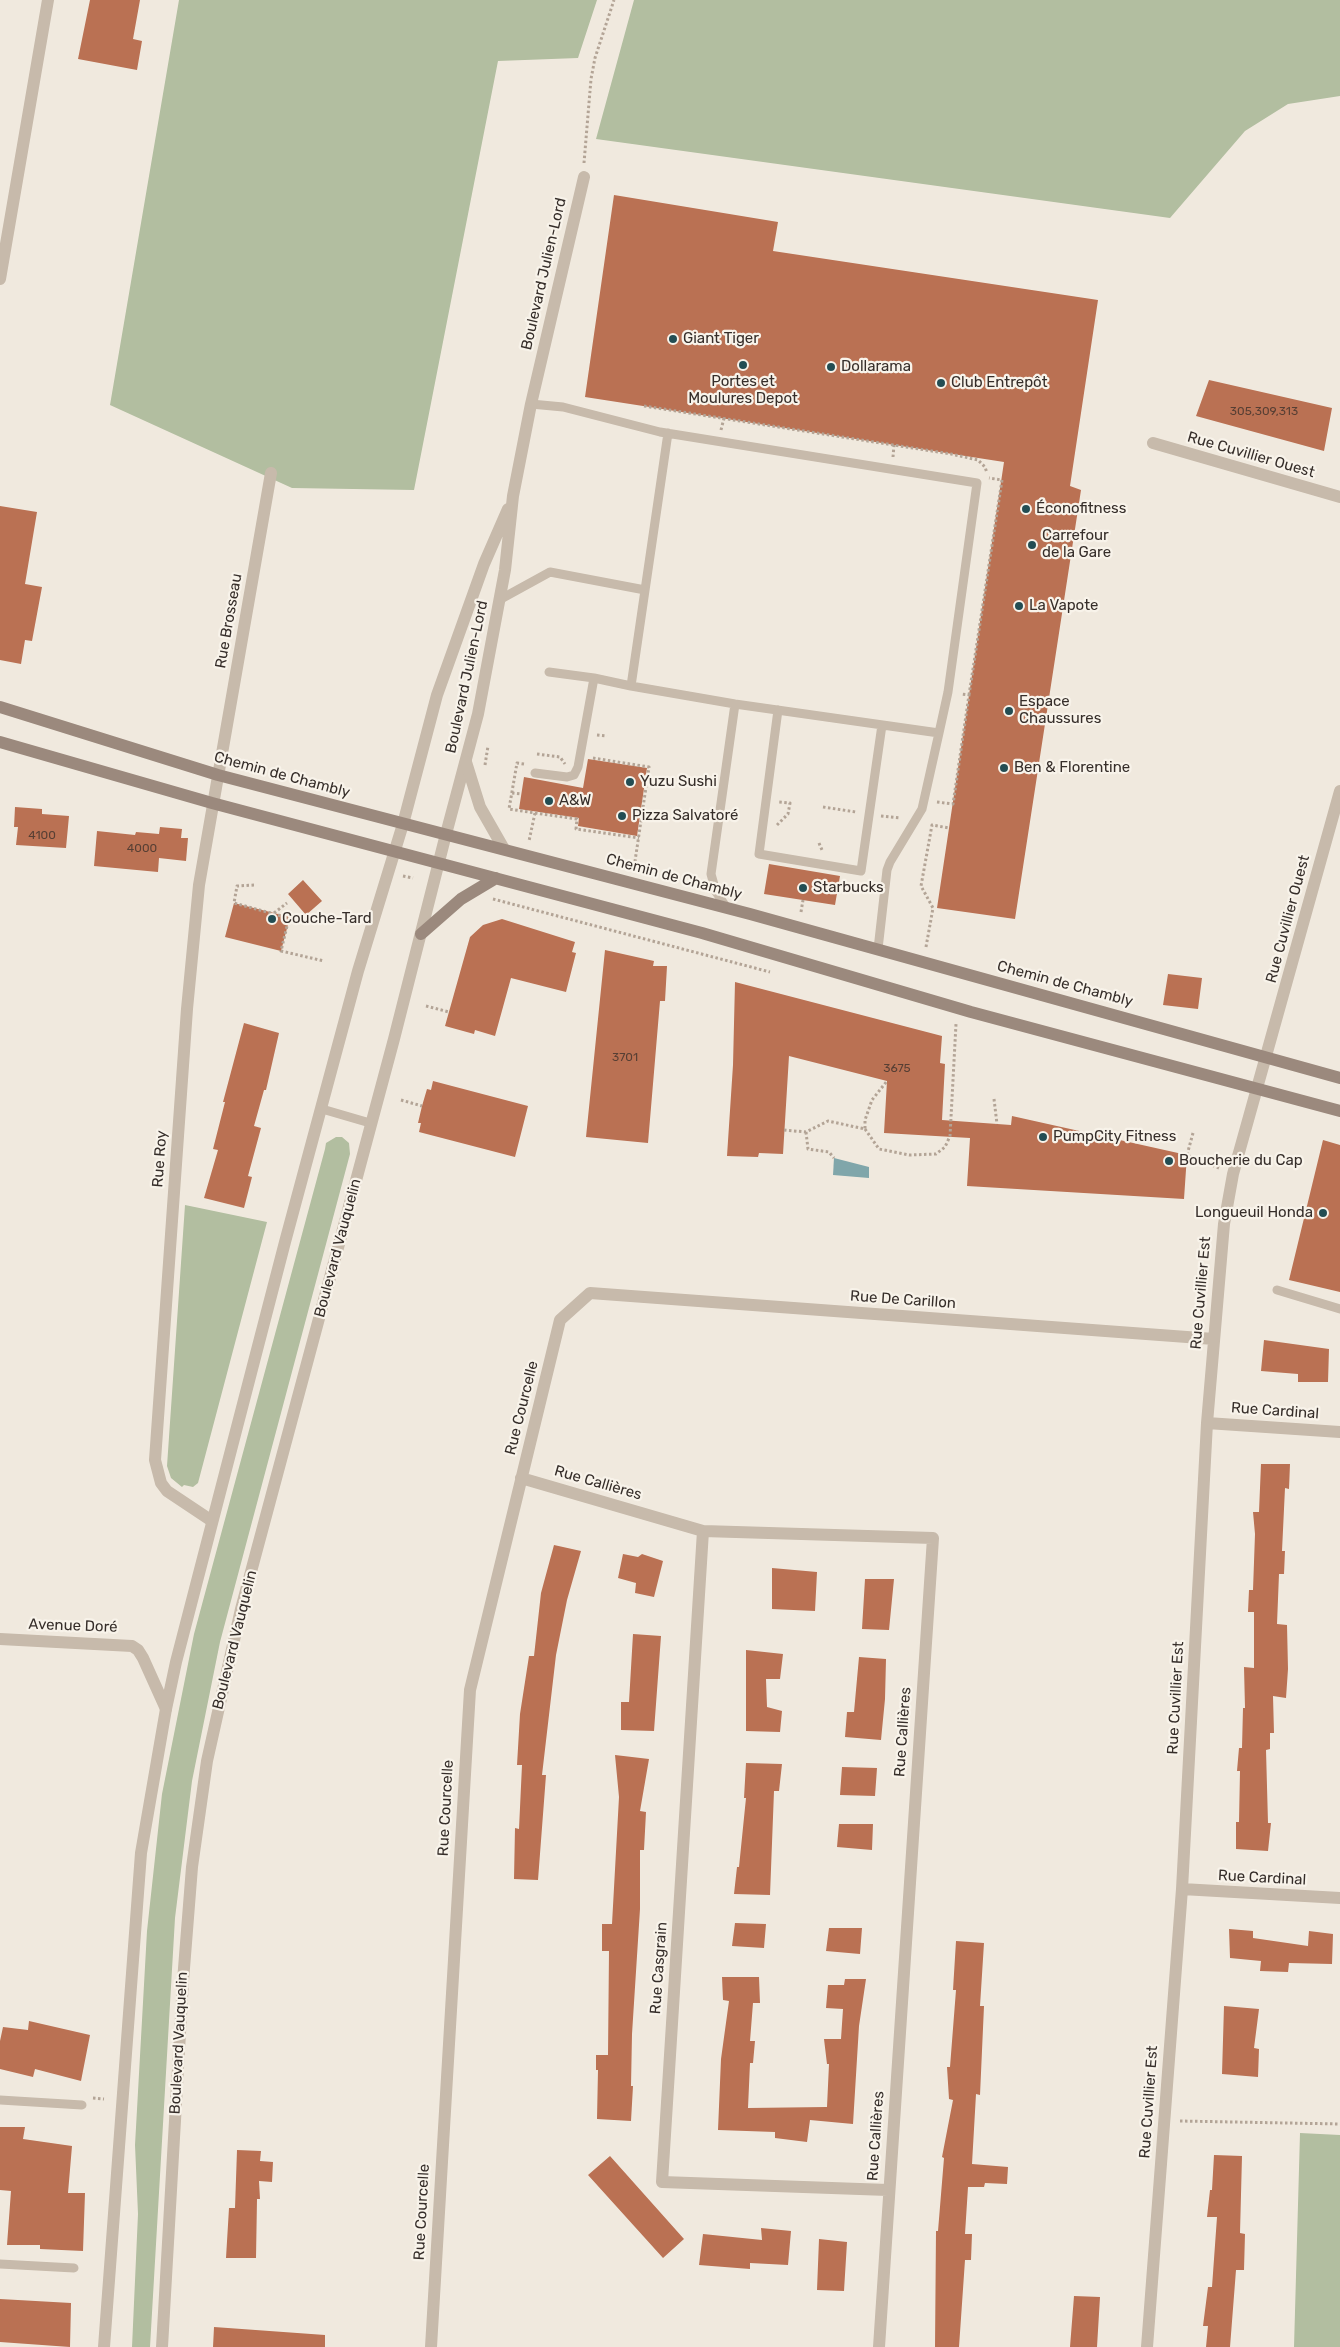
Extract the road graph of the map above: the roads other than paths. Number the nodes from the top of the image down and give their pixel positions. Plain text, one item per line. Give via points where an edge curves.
1 (48, 0) edge
2 (584, 177) road end
3 (0, 278) edge
4 (530, 404) junction
5 (668, 433) junction
6 (1153, 443) dead end
7 (271, 473) dead end
8 (514, 496) junction
9 (1340, 498) edge
10 (645, 590) junction
11 (499, 600) junction
12 (549, 672) dead end
13 (594, 678) junction
14 (631, 686) junction
15 (735, 704) junction
16 (0, 707) edge
17 (778, 710) junction
18 (882, 725) junction
19 (939, 733) junction
20 (0, 742) edge
21 (466, 762) junction
22 (535, 773) dead end
23 (218, 774) junction
24 (1340, 791) edge
25 (212, 803) junction
26 (403, 824) junction
27 (446, 834) junction
28 (504, 849) junction
29 (394, 851) junction
30 (439, 863) junction
31 (496, 878) junction
32 (727, 908) junction
33 (421, 934) junction
34 (878, 950) junction
35 (1267, 1056) junction
36 (1340, 1078) edge
37 (1257, 1089) junction
38 (322, 1109) junction
39 (1340, 1111) edge
40 (370, 1123) junction
41 (1277, 1290) dead end
42 (590, 1293) joint
43 (1340, 1310) edge
44 (1214, 1339) junction
45 (1207, 1423) junction
46 (1340, 1432) edge
47 (522, 1478) junction
48 (212, 1521) junction
49 (703, 1531) junction
50 (0, 1639) edge
51 (166, 1709) junction
52 (1182, 1889) junction
53 (1340, 1898) edge
54 (0, 2100) edge
55 (82, 2105) dead end
56 (888, 2190) junction
57 (0, 2264) edge
58 (74, 2268) dead end
59 (104, 2347) edge
60 (162, 2347) edge
61 (431, 2347) edge
62 (879, 2347) edge
63 (1146, 2347) edge

1 - 3 street
2 - 4 street, Boulevard Julien-Lord
4 - 5 lane via 563,407
4 - 8 street, Boulevard Julien-Lord
5 - 10 lane
5 - 19 lane via 977,483 948,692
6 - 9 street, Rue Cuvillier Ouest
7 - 23 street, Rue Brosseau
8 - 11 street, Boulevard Julien-Lord
8 - 26 street, Boulevard Julien-Lord via 484,564 437,695
10 - 11 lane via 550,572
10 - 14 lane
11 - 21 street, Boulevard Julien-Lord
12 - 13 lane
13 - 14 lane
13 - 22 lane via 574,775
14 - 15 lane
15 - 17 lane
15 - 32 lane via 711,874 716,892
16 - 23 main road, Chemin de Chambly
17 - 18 lane
17 - 18 lane via 759,854 861,871
18 - 19 lane
19 - 34 lane via 922,809 887,870
20 - 25 main road
21 - 27 street, Boulevard Julien-Lord
21 - 28 street via 482,812
23 - 25 street, Rue Roy
23 - 26 main road, Chemin de Chambly
24 - 35 street, Rue Cuvillier Ouest
25 - 29 main road
25 - 48 street, Rue Roy via 198,886 187,1009 156,1460 161,1483 167,1491
26 - 27 main road, Chemin de Chambly
26 - 29 street, Boulevard Julien-Lord
27 - 28 main road, Chemin de Chambly
27 - 30 street, Boulevard Julien-Lord
28 - 32 main road, Chemin de Chambly
29 - 30 main road
29 - 38 street
30 - 31 main road
30 - 33 street, Boulevard Vauquelin
31 - 33 main road via 461,898
31 - 37 main road
32 - 34 main road, Chemin de Chambly
33 - 40 street, Boulevard Vauquelin
34 - 35 main road, Chemin de Chambly
35 - 36 main road, Chemin de Chambly
35 - 37 street, Rue Cuvillier Est
37 - 39 main road
37 - 44 street, Rue Cuvillier Est via 1233,1174 1224,1224
38 - 40 lane
38 - 48 street
40 - 60 street, Boulevard Vauquelin via 241,1609 204,1778 193,1859 183,1981
41 - 43 lane
42 - 44 street, Rue De Carillon
42 - 47 street, Rue Courcelle via 560,1320
44 - 45 street, Rue Cuvillier Est
45 - 46 street, Rue Cardinal
45 - 52 street, Rue Cuvillier Est
47 - 49 street, Rue Callières
47 - 61 street, Rue Courcelle via 470,1690
48 - 51 street
49 - 56 street, Rue Casgrain via 662,2182
49 - 56 street, Rue Callières via 933,1538
50 - 51 street, Avenue Doré via 132,1646 144,1658
51 - 59 street via 141,1853
52 - 53 street, Rue Cardinal
52 - 63 street, Rue Cuvillier Est
54 - 55 lane
56 - 62 street, Rue Callières
57 - 58 lane

